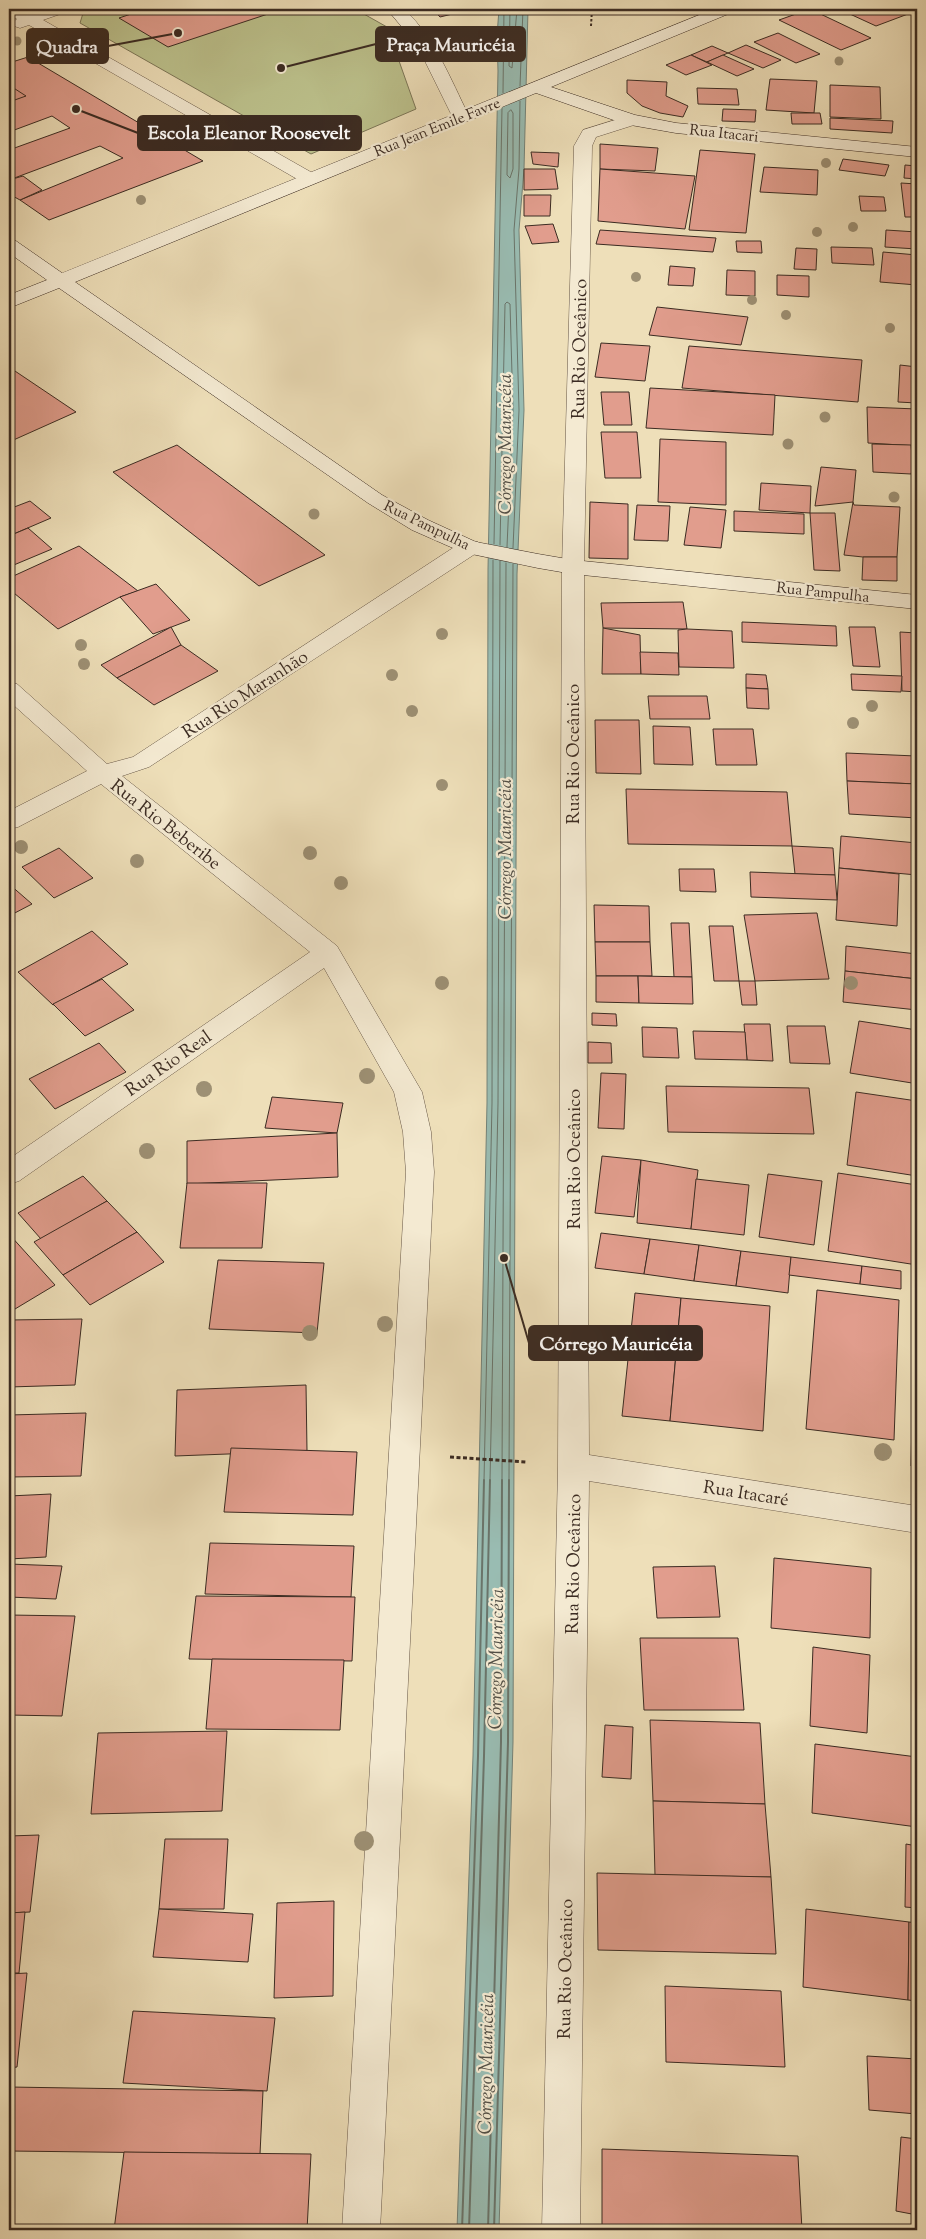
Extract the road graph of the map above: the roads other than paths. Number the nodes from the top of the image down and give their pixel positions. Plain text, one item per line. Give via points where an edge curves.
1 (12, 9) edge
2 (60, 9) edge
3 (395, 9) edge
4 (726, 9) edge
5 (30, 19) junction
6 (9, 27) edge
7 (531, 89) junction
8 (460, 116) junction
9 (631, 120) junction
10 (917, 152) edge
11 (310, 178) junction
12 (9, 245) edge
13 (62, 280) junction
14 (9, 302) edge
15 (476, 548) junction
16 (573, 567) junction
17 (917, 602) edge
18 (9, 689) edge
19 (103, 774) junction
20 (9, 821) edge
21 (328, 952) junction
22 (9, 1173) edge
23 (574, 1466) junction
24 (917, 1520) edge
25 (361, 2230) edge
26 (560, 2230) edge

1 - 5 street
2 - 5 street
3 - 8 street via 425,42
4 - 7 street, Rua Jean Emile Favre
5 - 6 street
5 - 11 street
7 - 8 street, Rua Jean Emile Favre
7 - 9 street, Rua Itacari
8 - 11 street, Rua Jean Emile Favre
9 - 10 street, Rua Itacari via 676,128
9 - 16 street, Rua Rio Oceânico via 588,134 583,146
11 - 13 street, Rua Jean Emile Favre
12 - 13 street, Rua Pampulha
13 - 14 street, Rua Jean Emile Favre
13 - 15 street, Rua Pampulha via 374,499 420,525
15 - 16 street, Rua Pampulha
15 - 19 street, Rua Rio Maranhão via 141,762
16 - 17 street, Rua Pampulha
16 - 23 street, Rua Rio Oceânico
18 - 19 street, Rua Rio Beberibe
19 - 20 street, Rua Rio Maranhão
19 - 21 street, Rua Rio Beberibe
21 - 22 street, Rua Rio Real
21 - 25 street via 408,1092 417,1132 420,1172
23 - 24 street, Rua Itacaré
23 - 26 street, Rua Rio Oceânico

